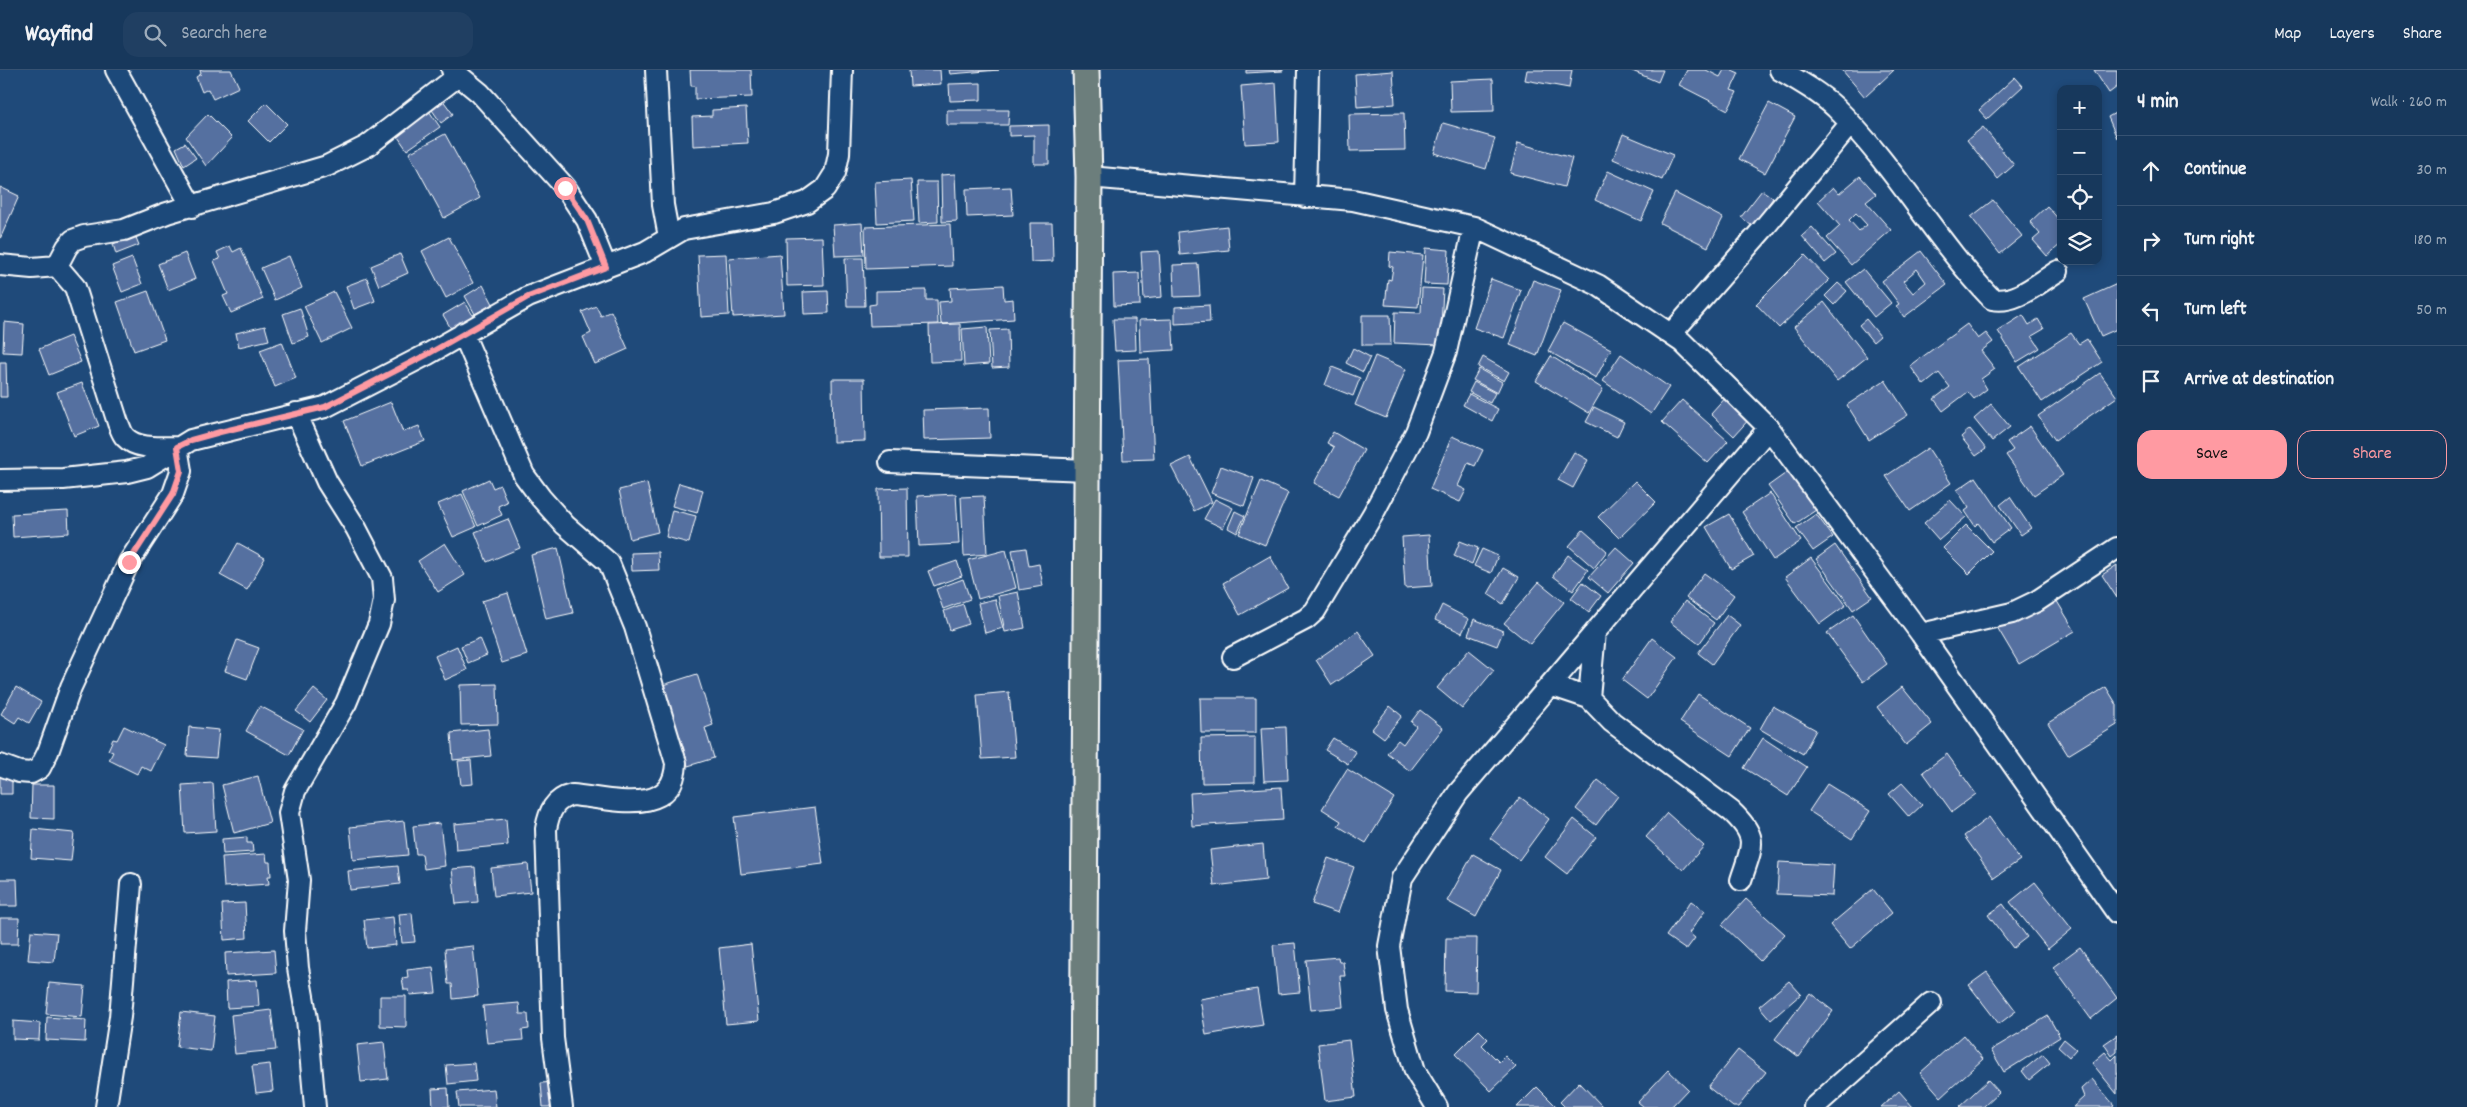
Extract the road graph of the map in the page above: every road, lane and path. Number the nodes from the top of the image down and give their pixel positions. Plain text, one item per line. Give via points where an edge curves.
1 (116, 70) edge
2 (656, 70) edge
3 (842, 70) edge
4 (1086, 70) edge
5 (1308, 70) edge
6 (1780, 70) edge
7 (455, 73) edge
8 (1850, 124) junction
9 (1089, 177) junction
10 (1305, 197) junction
11 (192, 207) junction
12 (1474, 227) junction
13 (669, 237) junction
14 (0, 265) edge
15 (57, 266) junction
16 (606, 267) junction
17 (2058, 271) dead end
18 (463, 333) junction
19 (1671, 334) junction
20 (296, 413) junction
21 (1769, 428) junction
22 (177, 447) junction
23 (890, 462) dead end
24 (1087, 470) junction
25 (0, 480) edge
26 (2117, 548) edge
27 (1595, 632) junction
28 (1921, 634) junction
29 (1233, 657) dead end
30 (1550, 685) junction
31 (1589, 698) junction
32 (0, 764) edge
33 (1741, 880) dead end
34 (131, 884) dead end
35 (2117, 914) edge
36 (1931, 1003) dead end
37 (106, 1107) edge
38 (316, 1107) edge
39 (562, 1107) edge
40 (1083, 1107) edge
41 (1437, 1107) edge
42 (1814, 1107) edge

1 - 11 street
2 - 13 street via 663,205
3 - 13 street via 839,154 835,173 825,188 807,202 774,213 684,230
4 - 9 main road
5 - 10 street
6 - 8 street via 1835,107
7 - 11 street via 367,146 327,166
7 - 16 street via 480,94 565,188 587,220
8 - 17 street via 1992,299 2003,301 2015,297
8 - 19 street
9 - 10 street
9 - 24 main road
10 - 12 street via 1353,200
11 - 15 street via 124,230 73,240
12 - 19 street via 1598,285
12 - 29 street via 1446,352 1416,432 1373,514 1315,611 1306,619
13 - 16 street via 645,252
14 - 15 street
15 - 22 street via 75,287 118,423 126,438 153,448
16 - 18 street via 528,297
18 - 20 street via 325,407
18 - 39 street via 524,475 565,525 609,563 635,627 676,762 676,777 668,790 645,802 572,795 562,797 548,817 553,1038
19 - 21 street
20 - 22 street via 191,440
20 - 38 street via 327,482 382,578 384,600 379,624 346,703 295,791 289,813 299,880 295,931 298,968
21 - 27 street
21 - 28 street
22 - 25 street via 147,467 127,472 63,479
22 - 32 street via 181,471 173,494 129,562 72,687 40,768 31,773 19,772
23 - 24 street
24 - 40 main road
26 - 28 street via 2037,601 2012,613
27 - 30 street
27 - 31 street
28 - 35 street
30 - 31 street
30 - 41 street via 1458,793 1402,878 1389,946 1397,1010 1415,1071
31 - 33 street via 1612,722 1748,827 1752,846
34 - 37 street via 120,1017
36 - 42 street

